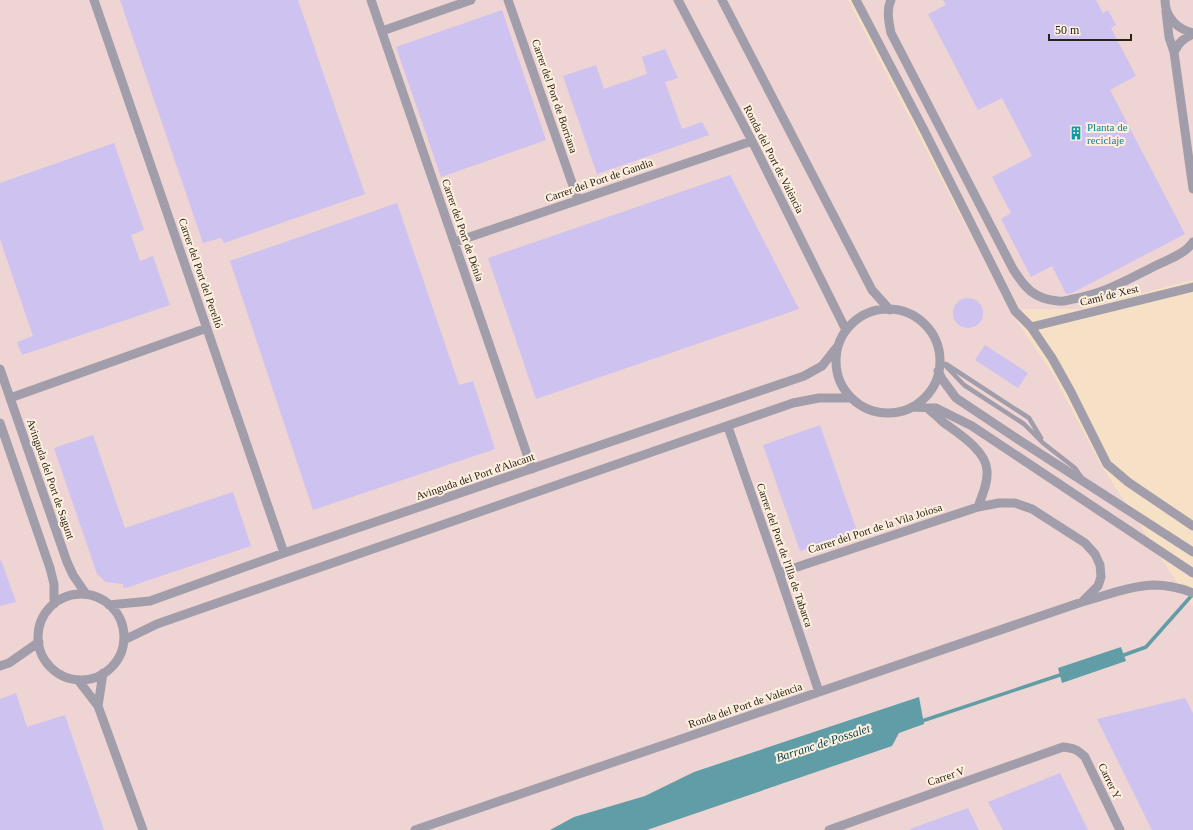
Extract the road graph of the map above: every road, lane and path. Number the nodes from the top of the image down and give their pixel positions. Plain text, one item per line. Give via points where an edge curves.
1 (94, 0) edge
2 (371, 0) edge
3 (471, 0) edge
4 (508, 0) edge
5 (678, 0) edge
6 (722, 0) edge
7 (856, 0) edge
8 (891, 0) edge
9 (1165, 0) edge
10 (1166, 11) junction
11 (382, 31) junction
12 (1193, 33) edge
13 (1174, 52) junction
14 (752, 140) junction
15 (1193, 189) edge
16 (578, 200) junction
17 (455, 242) junction
18 (1193, 242) edge
19 (1193, 287) edge
20 (890, 310) junction
21 (1031, 327) junction
22 (207, 328) junction
23 (846, 330) junction
24 (837, 347) junction
25 (940, 360) junction
26 (0, 368) edge
27 (938, 371) junction
28 (10, 398) junction
29 (850, 398) junction
30 (912, 407) junction
31 (927, 408) junction
32 (0, 423) edge
33 (728, 427) junction
34 (1043, 443) junction
35 (532, 469) junction
36 (1086, 483) junction
37 (978, 507) junction
38 (1193, 526) edge
39 (1193, 552) edge
40 (284, 553) junction
41 (780, 573) junction
42 (1193, 573) edge
43 (1193, 593) edge
44 (86, 594) junction
45 (1082, 602) junction
46 (54, 604) junction
47 (109, 605) junction
48 (124, 640) junction
49 (38, 642) junction
50 (0, 666) edge
51 (103, 673) junction
52 (78, 680) junction
53 (819, 692) junction
54 (98, 706) junction
55 (1072, 748) joint
56 (143, 830) edge
57 (415, 830) edge
58 (829, 830) edge
59 (1120, 830) edge

1 - 22 street, Carrer del Port del Perelló
2 - 11 street, Carrer del Port de Dénia
3 - 11 street
4 - 16 street, Carrer del Port de Borriana
5 - 14 street, Ronda del Port de València
6 - 20 street via 872,290
7 - 21 street via 1015,311
8 - 18 street via 888,17 891,33 1024,286 1039,297 1059,301 1086,297 1113,288 1180,254
9 - 10 street
10 - 12 street via 1174,24
10 - 13 street via 1169,37
11 - 17 street, Carrer del Port de Dénia
12 - 13 street via 1178,43
13 - 15 street
14 - 16 street, Carrer del Port de Gandia
14 - 23 street, Ronda del Port de València
16 - 17 street, Carrer del Port de Gandia
17 - 35 street, Carrer del Port de Dénia
19 - 21 street, Camí de Xest
20 - 23 street via 862,316
20 - 25 street via 904,312 928,329 937,345
21 - 38 street via 1064,378 1106,464
22 - 28 street
22 - 40 street, Carrer del Port del Perelló
23 - 24 street
24 - 29 street via 838,379
24 - 35 street, Avinguda del Port d'Alacant via 822,366 804,376
25 - 27 street
25 - 34 lane via 964,385 1024,424
25 - 34 lane via 1029,418
26 - 28 street, Avinguda del Port de Sagunt
27 - 30 street via 932,389
27 - 36 street via 956,398
28 - 44 street, Avinguda del Port de Sagunt via 67,562
29 - 30 street via 874,412 899,412
29 - 33 street via 819,398 793,404
30 - 31 street
31 - 37 street via 970,443 984,460 988,469 987,482
31 - 42 street via 936,408 972,426
32 - 46 street via 50,568 54,584
33 - 41 street, Carrer del Port de l'Illa de Tabarca
33 - 48 street via 157,624
34 - 36 lane via 1075,468
35 - 40 street, Avinguda del Port d'Alacant
36 - 39 street
37 - 41 street, Carrer del Port de la Vila Joiosa
37 - 45 street, Carrer del Port de la Vila Joiosa via 1015,503 1032,509 1085,543 1100,564 1101,577 1098,586
40 - 47 street, Avinguda del Port d'Alacant via 150,601
41 - 53 street, Carrer del Port de l'Illa de Tabarca
43 - 45 street, Ronda del Port de València via 1153,585
44 - 46 street via 71,596
44 - 47 street
45 - 53 street, Ronda del Port de València
46 - 49 street via 42,619
47 - 48 street via 120,618
48 - 51 street via 122,650 112,667
49 - 50 street via 9,663
49 - 52 street via 47,664 59,674
51 - 52 street via 97,678
51 - 54 street
52 - 54 street
53 - 57 street, Ronda del Port de València
54 - 56 street
55 - 58 street, Carrer V via 1063,747
55 - 59 street, Carrer Y via 1079,750 1085,757

